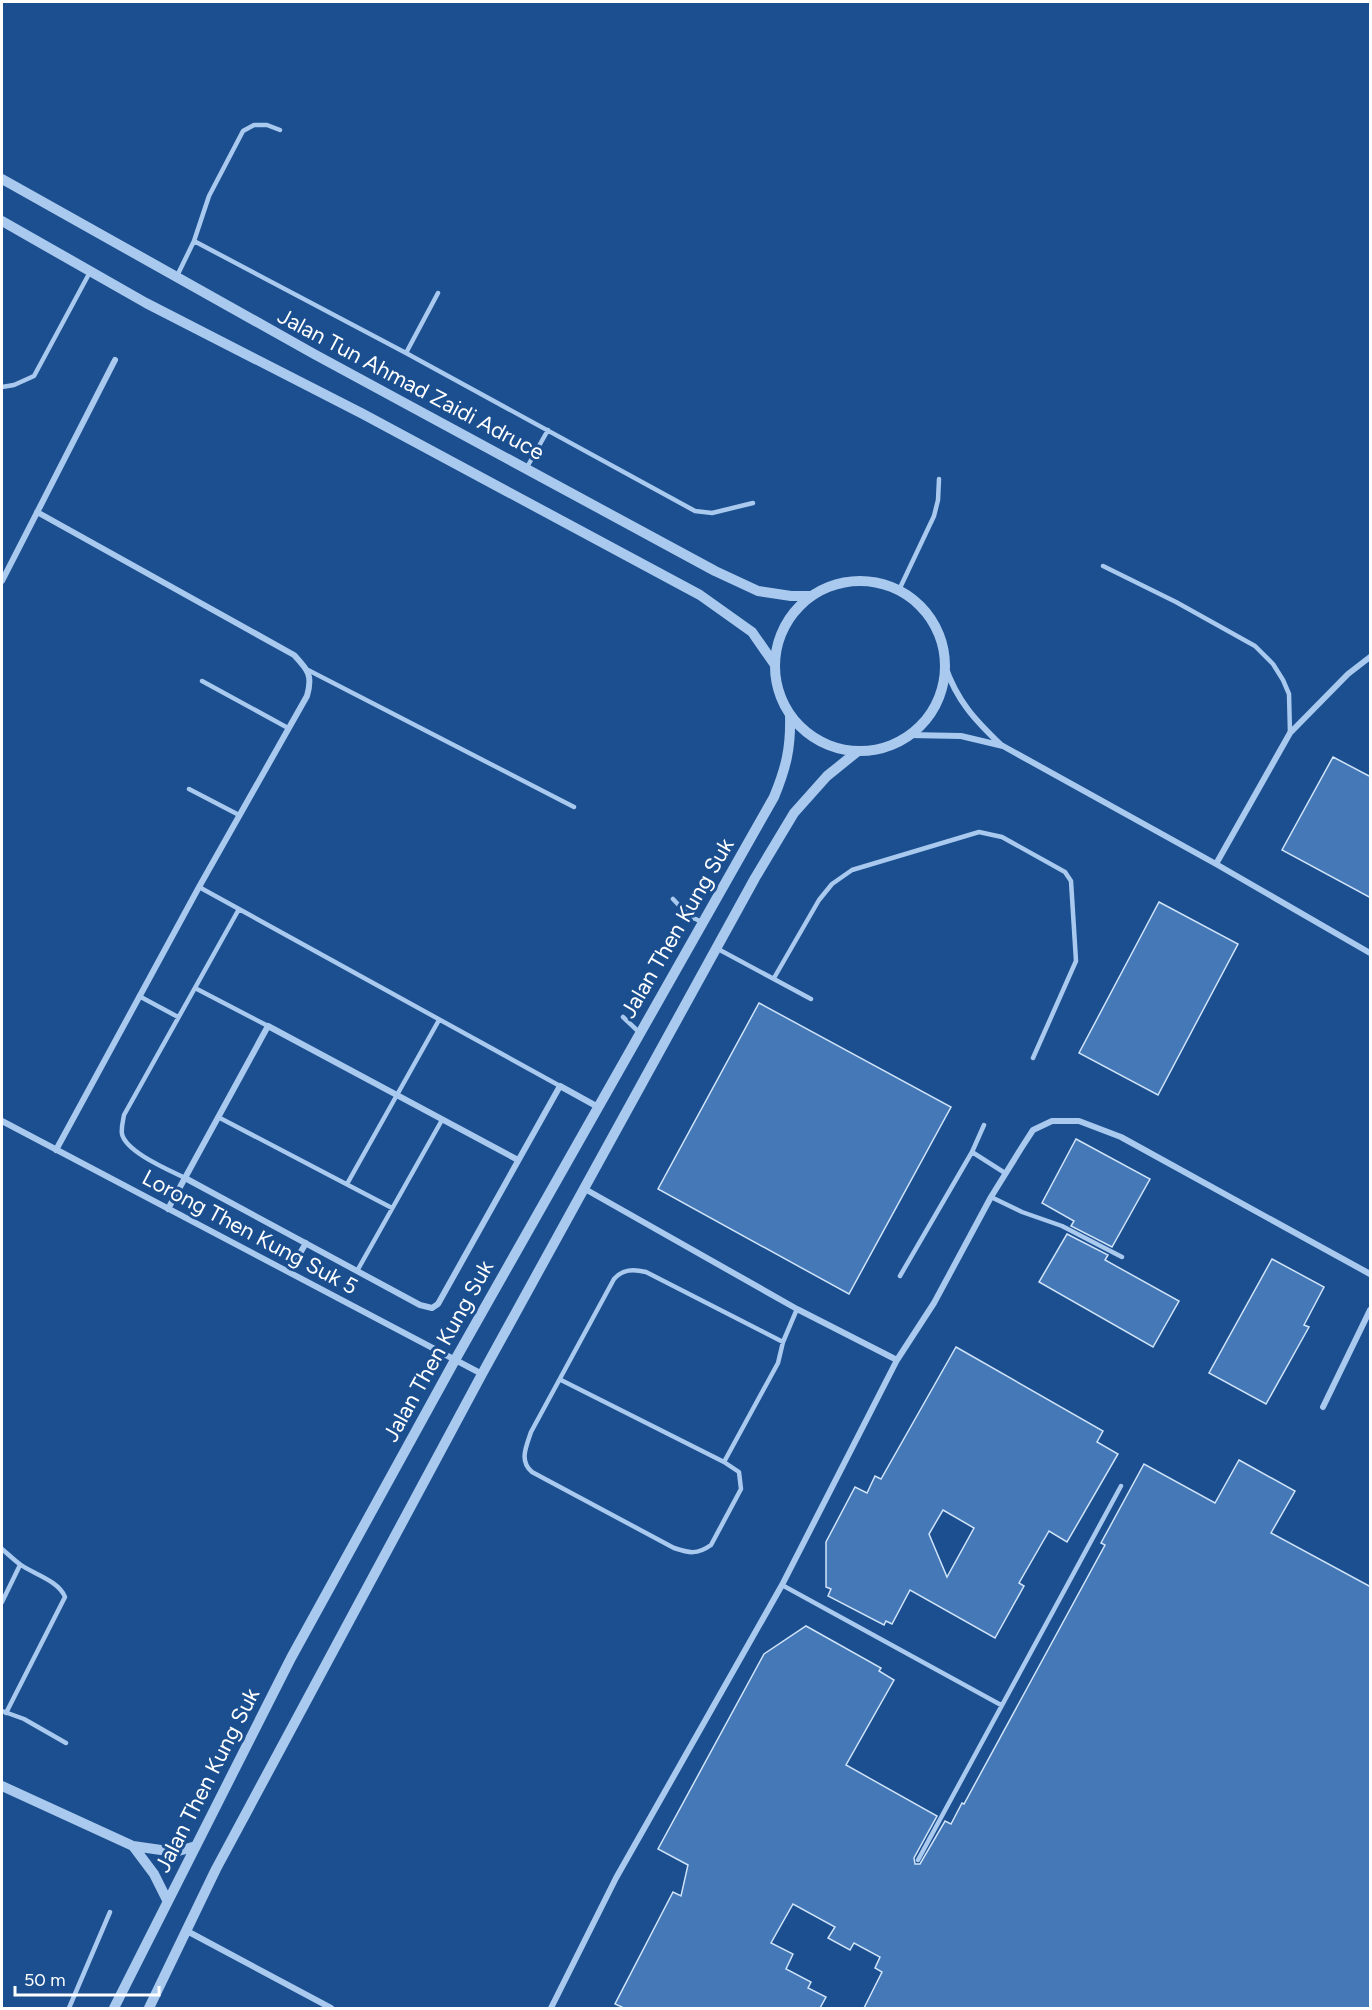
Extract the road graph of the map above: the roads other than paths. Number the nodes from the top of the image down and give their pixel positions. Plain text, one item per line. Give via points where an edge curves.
1 (280, 130) dead end
2 (2, 179) edge
3 (2, 221) edge
4 (194, 241) junction
5 (90, 272) junction
6 (175, 278) junction
7 (438, 293) dead end
8 (406, 353) junction
9 (115, 360) dead end
10 (2, 387) edge
11 (548, 430) junction
12 (526, 469) junction
13 (939, 479) dead end
14 (753, 503) dead end
15 (37, 512) junction
16 (1103, 566) dead end
17 (2, 581) edge
18 (899, 590) junction
19 (811, 596) junction
20 (1371, 657) edge
21 (775, 665) junction
22 (945, 666) junction
23 (308, 670) junction
24 (202, 681) dead end
25 (790, 715) junction
26 (288, 728) junction
27 (1290, 733) junction
28 (909, 735) junction
29 (1002, 746) junction
30 (858, 751) junction
31 (189, 789) dead end
32 (574, 807) dead end
33 (238, 816) junction
34 (1216, 864) junction
35 (199, 887) junction
36 (673, 899) dead end
37 (239, 909) junction
38 (702, 922) junction
39 (716, 948) junction
40 (1371, 953) edge
41 (774, 978) junction
42 (195, 988) junction
43 (139, 996) junction
44 (812, 999) dead end
45 (178, 1017) junction
46 (623, 1017) dead end
47 (439, 1020) junction
48 (268, 1026) junction
49 (640, 1033) junction
50 (1034, 1058) dead end
51 (560, 1086) junction
52 (397, 1096) junction
53 (598, 1107) junction
54 (218, 1117) junction
55 (442, 1120) junction
56 (2, 1121) edge
57 (984, 1125) dead end
58 (56, 1150) junction
59 (972, 1152) junction
60 (518, 1161) junction
61 (1005, 1173) junction
62 (185, 1178) junction
63 (347, 1184) junction
64 (585, 1189) junction
65 (991, 1197) junction
66 (392, 1208) junction
67 (168, 1209) junction
68 (306, 1243) junction
69 (1122, 1257) dead end
70 (357, 1271) junction
71 (289, 1272) junction
72 (1371, 1274) edge
73 (900, 1276) dead end
74 (797, 1309) junction
75 (1371, 1310) edge
76 (783, 1342) junction
77 (455, 1360) junction
78 (897, 1360) junction
79 (482, 1374) junction
80 (561, 1380) junction
81 (1323, 1407) dead end
82 (724, 1462) junction
83 (1121, 1486) dead end
84 (2, 1549) edge
85 (20, 1565) junction
86 (782, 1585) junction
87 (2, 1602) edge
88 (1001, 1705) junction
89 (4, 1712) edge
90 (66, 1743) dead end
91 (2, 1786) edge
92 (133, 1846) junction
93 (196, 1846) junction
94 (918, 1860) dead end
95 (167, 1900) junction
96 (110, 1912) dead end
97 (187, 1930) junction
98 (69, 2008) edge
99 (114, 2008) edge
100 (149, 2008) edge
101 (331, 2008) edge
102 (551, 2008) edge

1 - 4 lane via 267,125 243,131 209,196
2 - 6 street, Jalan Tun Ahmad Zaidi Adruce
3 - 5 street
4 - 6 lane
4 - 8 lane
5 - 10 lane via 34,376
5 - 21 street via 700,596 752,632
6 - 12 street, Jalan Tun Ahmad Zaidi Adruce
7 - 8 lane
8 - 11 lane
9 - 15 street
11 - 12 lane
11 - 14 lane via 695,511 712,513
12 - 19 street, Jalan Tun Ahmad Zaidi Adruce via 715,572 758,591
13 - 18 lane via 934,516
15 - 17 street
15 - 23 street via 294,655
16 - 27 lane via 1255,646 1273,664 1289,694
18 - 19 street via 877,582 854,580 831,585
18 - 22 street via 919,603 933,622 942,643
19 - 21 street via 792,615 779,638
20 - 27 street via 1348,674
21 - 25 street via 778,691
22 - 28 street via 941,693 928,717
22 - 29 street via 960,701
23 - 26 street via 311,684 307,696
23 - 32 lane
24 - 26 lane
25 - 30 street via 820,742
25 - 38 street, Jalan Then Kung Suk via 791,740 774,798
26 - 33 street
27 - 34 street
28 - 29 street via 961,736
28 - 30 street via 885,747
29 - 34 street
30 - 39 street, Jalan Then Kung Suk via 827,776 794,813
31 - 33 lane
33 - 35 street
34 - 40 street
35 - 37 lane
35 - 43 street
36 - 38 lane via 689,916
37 - 42 lane
37 - 47 lane
38 - 49 street, Jalan Then Kung Suk
39 - 41 lane
39 - 64 street, Jalan Then Kung Suk
41 - 44 lane
41 - 50 lane via 819,900 832,884 852,870 979,832 1002,837 1065,872 1071,880 1076,961
42 - 45 lane
42 - 48 lane
43 - 45 lane
43 - 58 street
45 - 62 lane via 124,1115 122,1134 134,1151
46 - 49 lane
47 - 51 lane
47 - 52 lane
48 - 52 street
48 - 54 street
49 - 53 street, Jalan Then Kung Suk
51 - 53 street
51 - 60 street
52 - 55 street
52 - 63 lane
53 - 77 street, Jalan Then Kung Suk
54 - 62 street
54 - 63 lane
55 - 60 street
55 - 66 lane
56 - 58 street, Lorong Then Kung Suk 5
57 - 59 lane
58 - 67 street, Lorong Then Kung Suk 5
59 - 61 lane
59 - 73 lane
60 - 70 street via 438,1304 432,1308 420,1305
61 - 65 street
61 - 72 street via 1033,1130 1052,1121 1079,1120 1121,1137
62 - 67 street
62 - 68 street
63 - 66 lane
64 - 74 street
64 - 79 street, Jalan Then Kung Suk
65 - 69 lane via 1062,1226
65 - 78 street via 934,1303
66 - 70 lane
67 - 71 street, Lorong Then Kung Suk 5
68 - 70 street
68 - 71 street
71 - 77 street, Lorong Then Kung Suk 5
74 - 76 lane
74 - 78 street
75 - 81 street
76 - 80 lane via 646,1272 629,1270 614,1279
76 - 82 lane via 778,1363
77 - 79 street, Lorong Then Kung Suk 5
77 - 93 street, Jalan Then Kung Suk via 291,1658
78 - 86 street
79 - 97 street, Jalan Then Kung Suk
80 - 82 lane
80 - 82 lane via 531,1432 525,1449 526,1467 674,1548 691,1554 711,1545 741,1489 739,1472
83 - 88 lane
84 - 85 lane
85 - 87 lane
85 - 89 lane via 57,1586 64,1597
86 - 88 lane
86 - 102 street via 616,1878
88 - 94 lane
89 - 90 lane
91 - 92 street
92 - 93 street via 175,1852
92 - 95 street
93 - 95 street, Jalan Then Kung Suk
95 - 99 street, Jalan Then Kung Suk
96 - 98 lane
97 - 100 street, Jalan Then Kung Suk
97 - 101 street

